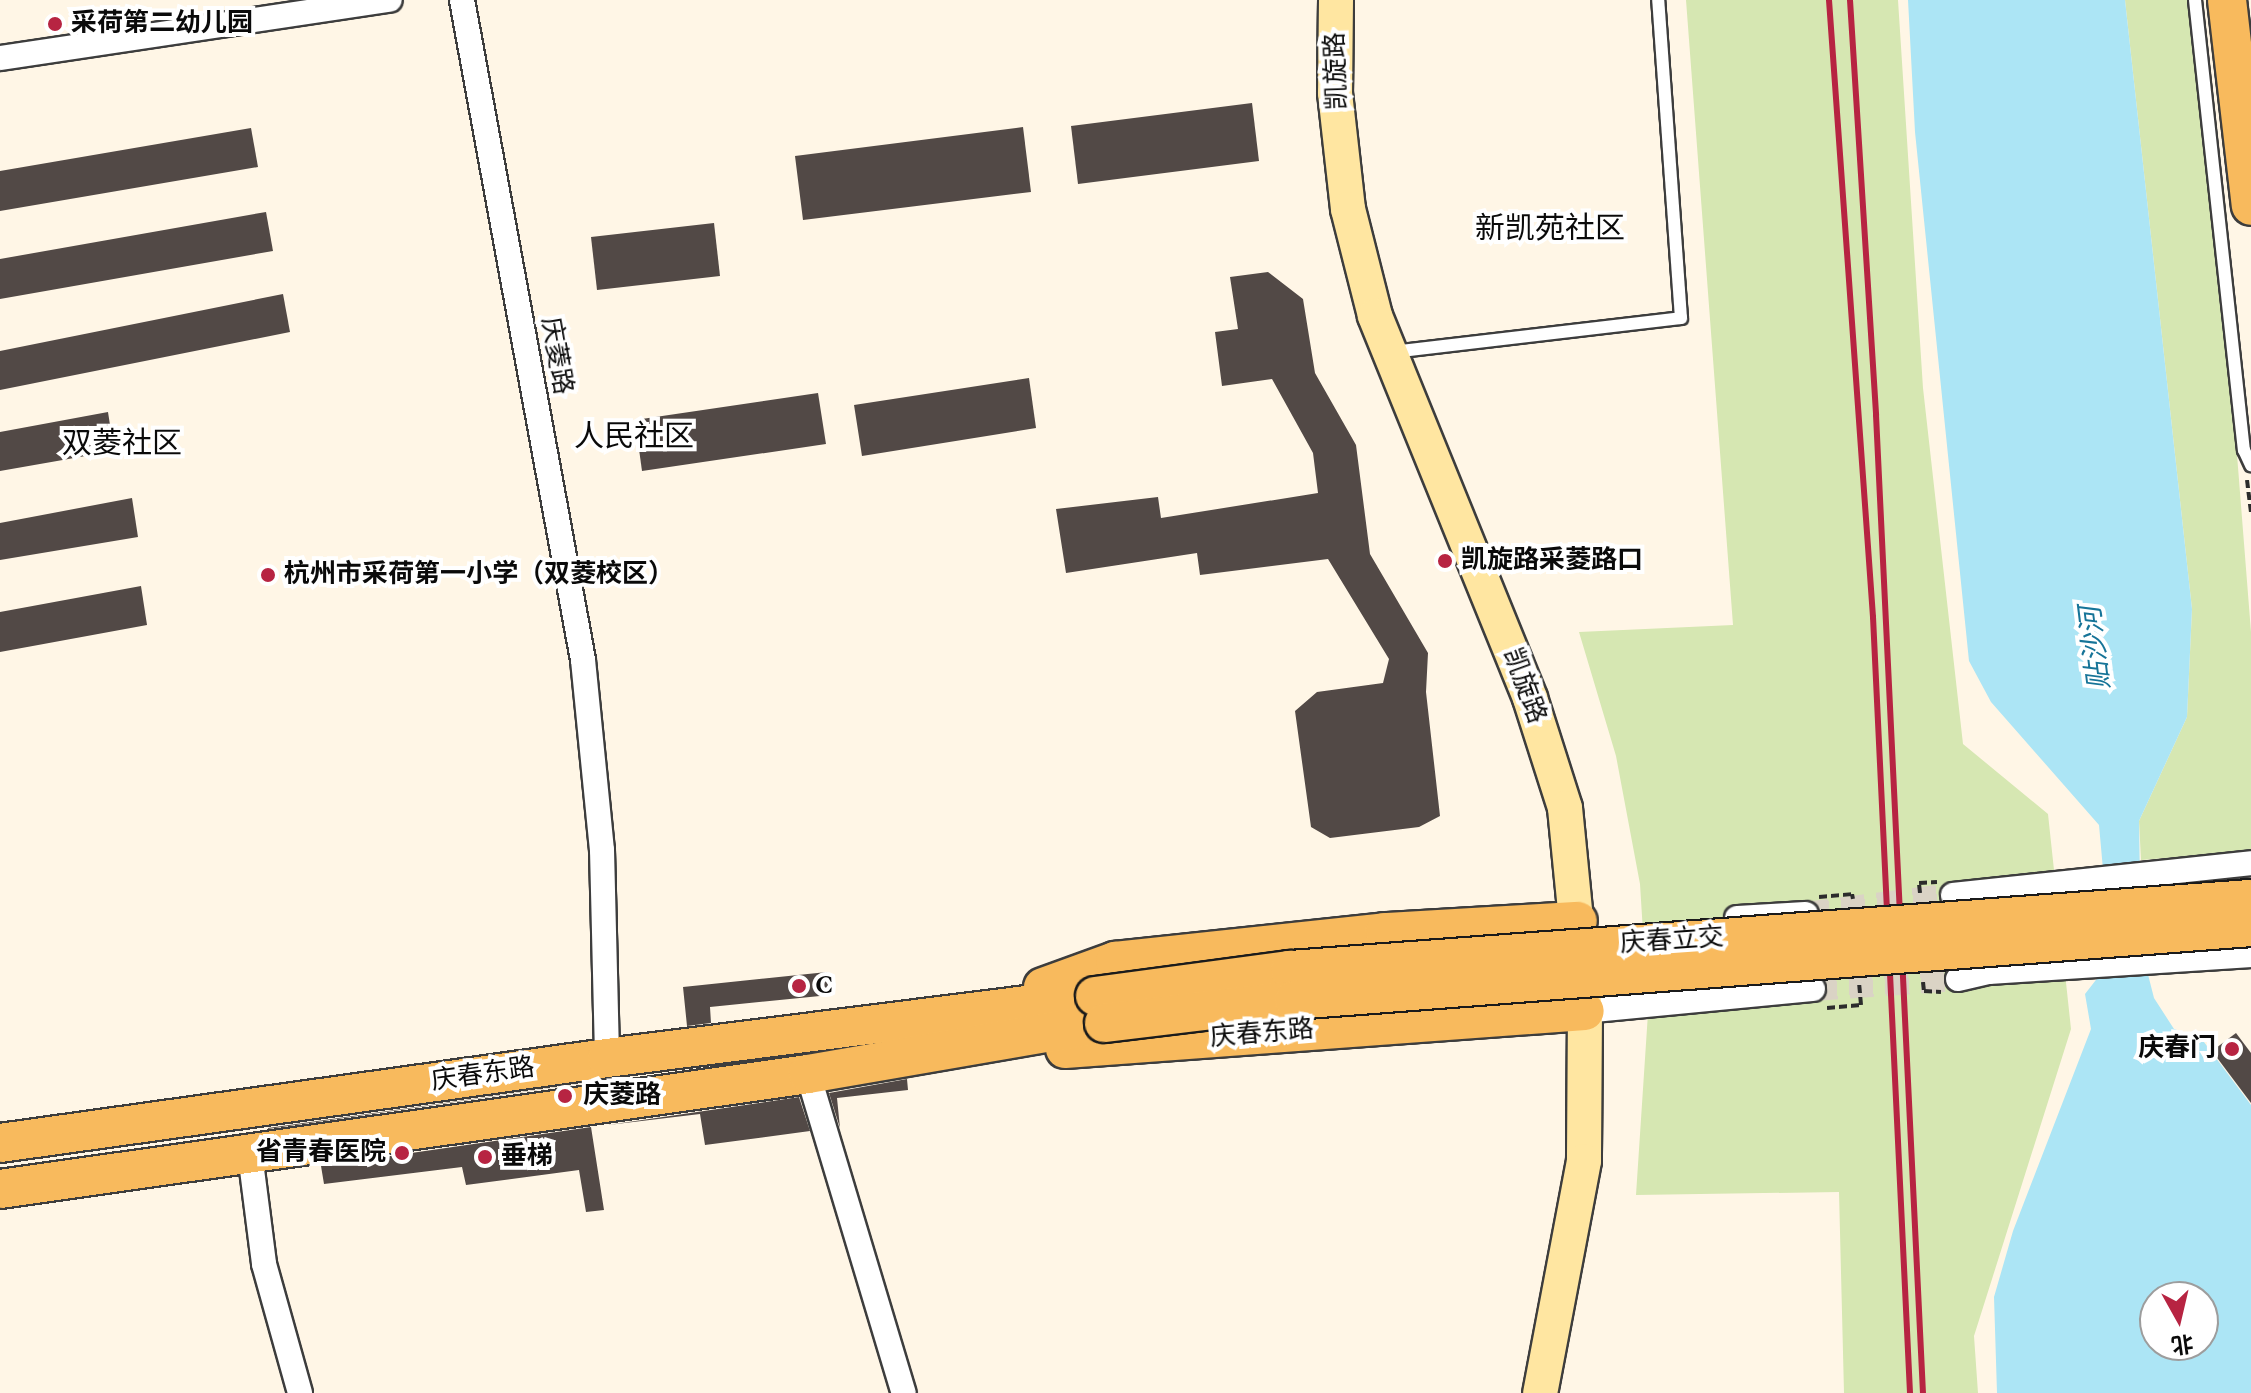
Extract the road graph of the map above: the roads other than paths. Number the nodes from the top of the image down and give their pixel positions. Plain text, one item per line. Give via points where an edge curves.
1 (390, 0) edge
2 (462, 0) edge
3 (1336, 0) edge
4 (1658, 0) edge
5 (2195, 0) edge
6 (2227, 0) edge
7 (222, 12) edge
8 (0, 58) edge
9 (2251, 206) edge
10 (1389, 352) junction
11 (2251, 465) edge
12 (2251, 863) edge
13 (1953, 895) tunnel mouth
14 (2251, 899) edge
15 (1806, 914) tunnel mouth
16 (1578, 921) junction
17 (2251, 927) edge
18 (2251, 955) edge
19 (1958, 979) tunnel mouth
20 (1813, 989) tunnel mouth
21 (1100, 1010) junction
22 (1585, 1011) junction
23 (967, 1013) junction
24 (938, 1052) junction
25 (607, 1058) junction
26 (808, 1074) junction
27 (0, 1143) edge
28 (250, 1154) junction
29 (0, 1189) edge
30 (300, 1393) edge
31 (904, 1393) edge
32 (1540, 1393) edge

1 - 7 street
2 - 25 street, 庆菱路 via 583,660 602,850
3 - 10 main road, 凯旋路 via 1335,93 1348,209
4 - 10 lane via 1681,318
5 - 11 lane via 2244,450
6 - 9 main road
7 - 8 street
10 - 16 main road, 凯旋路 via 1530,698 1565,808
12 - 13 street
14 - 21 main road, 庆春立交, bridge via 1290,970
15 - 16 street via 1606,929
16 - 22 main road, 凯旋路
16 - 23 main road, 庆春东路 via 1385,932 1115,961
17 - 21 main road, 庆春立交, bridge
18 - 19 street via 1989,972
20 - 22 street
21 - 23 main road, 庆春东路
21 - 24 main road, 庆春东路
22 - 24 main road, 庆春东路 via 1112,1048
22 - 32 main road, 凯旋路 via 1584,1161
23 - 25 main road, 庆春东路
24 - 26 main road, 庆春东路
25 - 27 main road, 庆春东路
26 - 28 main road, 庆春东路
26 - 31 street
28 - 29 main road, 庆春东路
28 - 30 street via 264,1264

